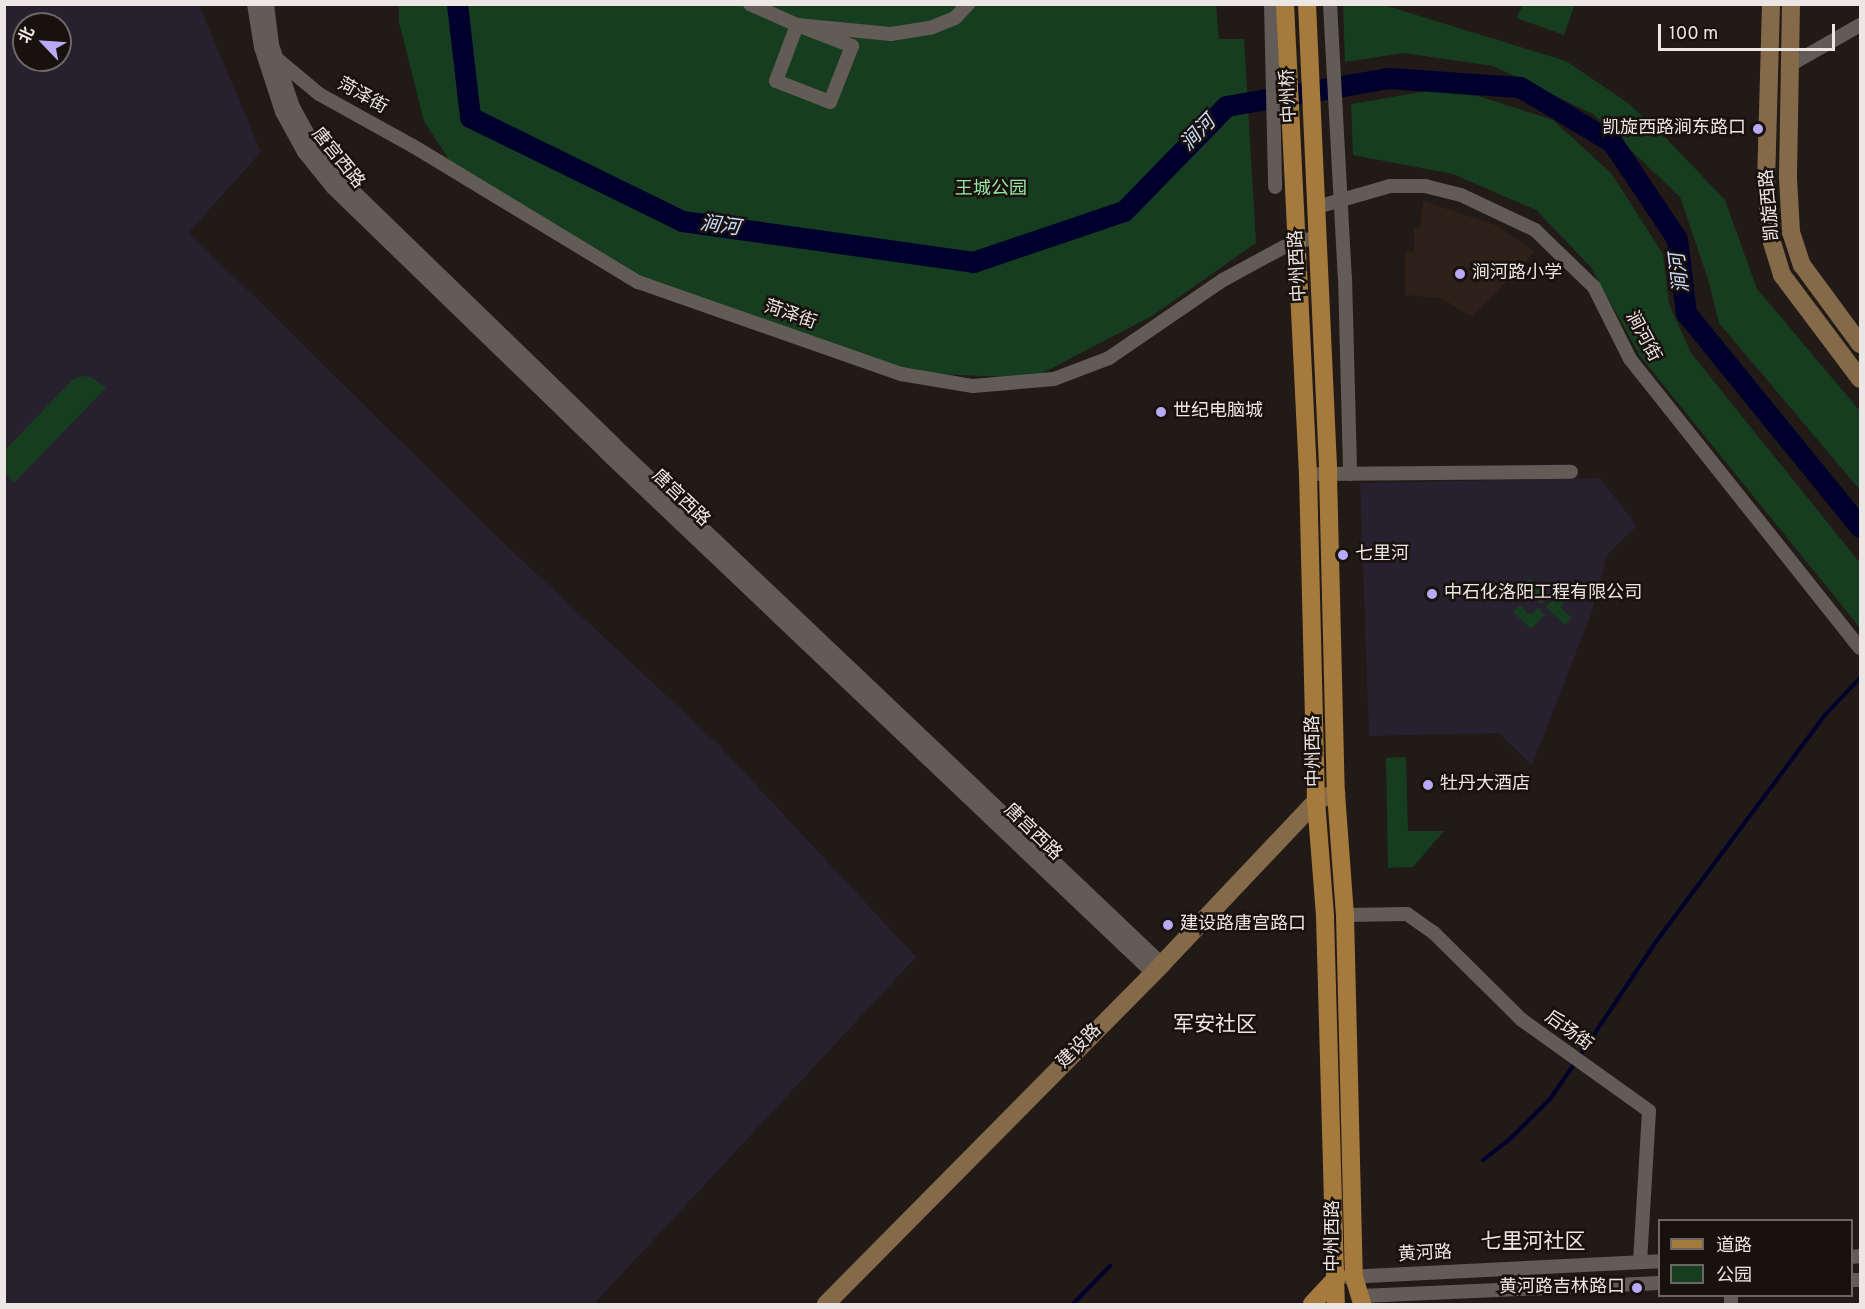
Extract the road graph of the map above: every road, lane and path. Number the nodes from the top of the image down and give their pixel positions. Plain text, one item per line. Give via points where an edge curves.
1 (254, 4) edge
2 (267, 4) edge
3 (750, 4) edge
4 (968, 4) edge
5 (1271, 4) edge
6 (1285, 4) edge
7 (1307, 4) edge
8 (1330, 4) edge
9 (1771, 4) edge
10 (1791, 4) edge
11 (797, 25) junction
12 (1860, 25) edge
13 (277, 59) junction
14 (1790, 65) junction
15 (1315, 187) joint
16 (1275, 188) dead end
17 (1294, 188) joint
18 (1339, 201) junction
19 (1317, 207) junction
20 (1318, 239) junction
21 (1298, 240) junction
22 (1860, 344) edge
23 (1860, 379) edge
24 (1571, 472) dead end
25 (1308, 474) junction
26 (1328, 474) junction
27 (1350, 474) junction
28 (1859, 646) edge
29 (1336, 793) junction
30 (1316, 795) junction
31 (1345, 915) junction
32 (1154, 965) junction
33 (1658, 1261) edge
34 (1640, 1262) junction
35 (1345, 1277) junction
36 (1658, 1282) edge
37 (1361, 1300) edge
38 (1335, 1303) edge
39 (811, 1305) edge
40 (826, 1305) edge
41 (1312, 1305) edge

1 - 32 street, 唐宫西路 via 261,46 282,112 304,153 333,188
2 - 13 street, 唐宫西路
3 - 11 street
4 - 11 street via 955,18 930,28 891,34
5 - 16 street
6 - 17 main road, 中州桥
7 - 15 main road, 中州桥
8 - 18 street
9 - 23 street, 凯旋西路 via 1766,179 1770,236 1782,274
10 - 14 street, 凯旋西路
11 - 11 street via 776,81 830,102 852,46
12 - 14 street
13 - 21 street, 菏泽街 via 319,94 638,282 901,374 973,386 1054,379 1109,358 1223,280
13 - 32 street, 唐宫西路 via 298,117 314,146 342,180
14 - 22 street, 凯旋西路 via 1791,232 1802,265
15 - 19 main road, 中州西路
17 - 21 main road, 中州西路
18 - 19 street, 涧河街
18 - 27 street
18 - 28 street, 涧河街 via 1390,186 1425,186 1461,195 1535,230 1594,287 1629,359
19 - 20 main road, 中州西路
20 - 21 street, 菏泽街
20 - 26 main road, 中州西路
21 - 25 main road, 中州西路
24 - 27 street
25 - 26 street
25 - 30 main road, 中州西路
26 - 27 street
26 - 29 main road, 中州西路
29 - 30 street, 建设路
29 - 31 main road, 中州西路
30 - 32 street, 建设路
30 - 35 main road, 中州西路
31 - 34 street, 后场街 via 1407,914 1434,933 1501,1002 1649,1111
31 - 35 main road, 中州西路
32 - 39 street, 建设路
32 - 40 street, 建设路
33 - 34 street, 黄河路
34 - 35 street, 黄河路
35 - 37 main road
35 - 38 main road
35 - 41 main road, 中州西路
36 - 37 street, 黄河路
37 - 38 main road, 中州西路

